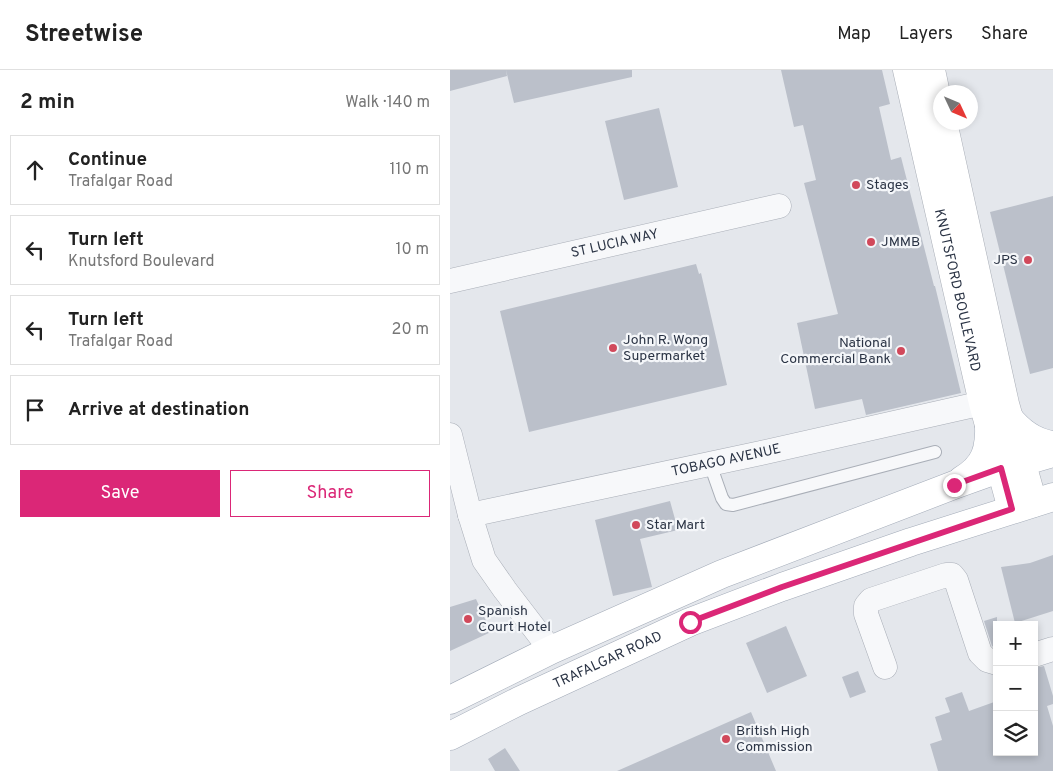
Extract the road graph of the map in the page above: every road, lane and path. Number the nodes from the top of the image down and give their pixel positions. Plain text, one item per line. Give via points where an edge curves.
1 (907, 70) edge
2 (931, 70) edge
3 (934, 85) edge
4 (944, 130) edge
5 (779, 206) dead end
6 (450, 282) edge
7 (993, 414) junction
8 (450, 435) edge
9 (1053, 445) edge
10 (935, 452) dead end
11 (1053, 453) edge
12 (710, 464) junction
13 (1011, 465) junction
14 (954, 485) junction
15 (1033, 503) edge
16 (470, 515) junction
17 (1053, 649) edge
18 (551, 650) junction
19 (1038, 654) edge
20 (993, 662) edge
21 (885, 667) dead end
22 (450, 700) edge
23 (450, 736) edge

1 - 7 main road, KNUTSFORD BOULEVARD
2 - 3 main road
4 - 7 main road, KNUTSFORD BOULEVARD
5 - 6 street, ST LUCIA WAY
7 - 9 main road via 1041,443
7 - 12 street, TOBAGO AVENUE
7 - 13 main road, KNUTSFORD BOULEVARD
7 - 14 main road via 988,451 981,464
8 - 16 street
10 - 12 lane via 733,505 726,504 722,498
11 - 13 main road
12 - 16 street, TOBAGO AVENUE
13 - 14 main road
13 - 15 main road, KNUTSFORD BOULEVARD
14 - 18 main road via 722,574
15 - 23 main road, TRAFALGAR ROAD via 791,584 690,622
16 - 18 street via 484,560
17 - 19 street
18 - 22 main road
20 - 21 street via 980,653 956,580 952,575 946,575 871,600 866,606

